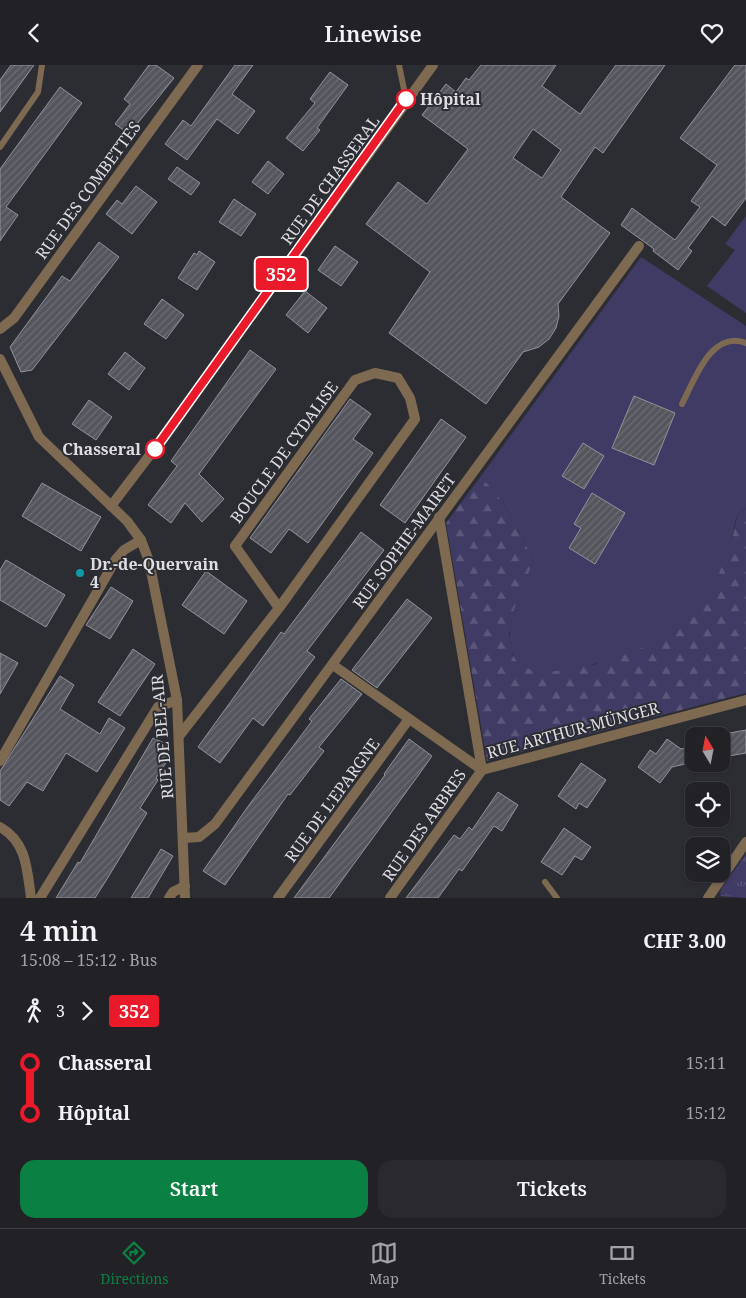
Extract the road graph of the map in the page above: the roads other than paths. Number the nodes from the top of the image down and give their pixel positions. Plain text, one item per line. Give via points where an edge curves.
1 (42, 65) edge
2 (198, 65) edge
3 (400, 65) edge
4 (433, 65) edge
5 (406, 99) junction
6 (0, 147) edge
7 (639, 246) dead end
8 (0, 329) edge
9 (746, 343) edge
10 (0, 359) edge
11 (3, 373) edge
12 (682, 404) dead end
13 (111, 506) junction
14 (439, 517) junction
15 (140, 540) junction
16 (279, 608) junction
17 (333, 665) junction
18 (177, 700) junction
19 (746, 700) edge
20 (410, 719) junction
21 (180, 735) junction
22 (0, 761) edge
23 (482, 770) junction
24 (0, 827) edge
25 (183, 838) junction
26 (746, 842) edge
27 (545, 882) dead end
28 (185, 886) junction
29 (31, 898) edge
30 (40, 898) edge
31 (169, 898) edge
32 (185, 898) edge
33 (278, 898) edge
34 (390, 898) edge
35 (558, 898) edge
36 (708, 898) edge

1 - 6 lane via 38,92
2 - 8 street, RUE DES COMBETTES via 14,318
3 - 5 lane
4 - 5 street, RUE DE CHASSERAL
5 - 13 street, RUE DE CHASSERAL
7 - 14 street, RUE SOPHIE-MAIRET
9 - 12 lane via 726,342 708,353
10 - 11 street, RUE DE BEL-AIR
11 - 13 street, RUE DE BEL-AIR via 38,437
13 - 15 street, RUE DE BEL-AIR
14 - 17 street, RUE SOPHIE-MAIRET
14 - 23 street, RUE ARTHUR-MÜNGER
15 - 18 street, RUE DE BEL-AIR via 149,561
15 - 22 street via 116,559
16 - 16 street, BOUCLE DE CYDALISE via 415,419 410,397 398,378 375,373 355,380 235,546
16 - 21 street, BOUCLE DE CYDALISE
17 - 20 street
17 - 25 street, RUE SOPHIE-MAIRET via 215,824 199,837
18 - 21 street, RUE DE BEL-AIR
18 - 30 street via 158,707
19 - 23 street, RUE ARTHUR-MÜNGER
20 - 23 street
20 - 33 street, RUE DE L'EPARGNE
21 - 25 street, RUE DE BEL-AIR
23 - 34 street, RUE DES ARBRES
24 - 29 street via 18,842 26,860
25 - 28 street, RUE DE BEL-AIR
26 - 36 street
27 - 35 lane
28 - 31 street
28 - 32 street, RUE DE BEL-AIR

